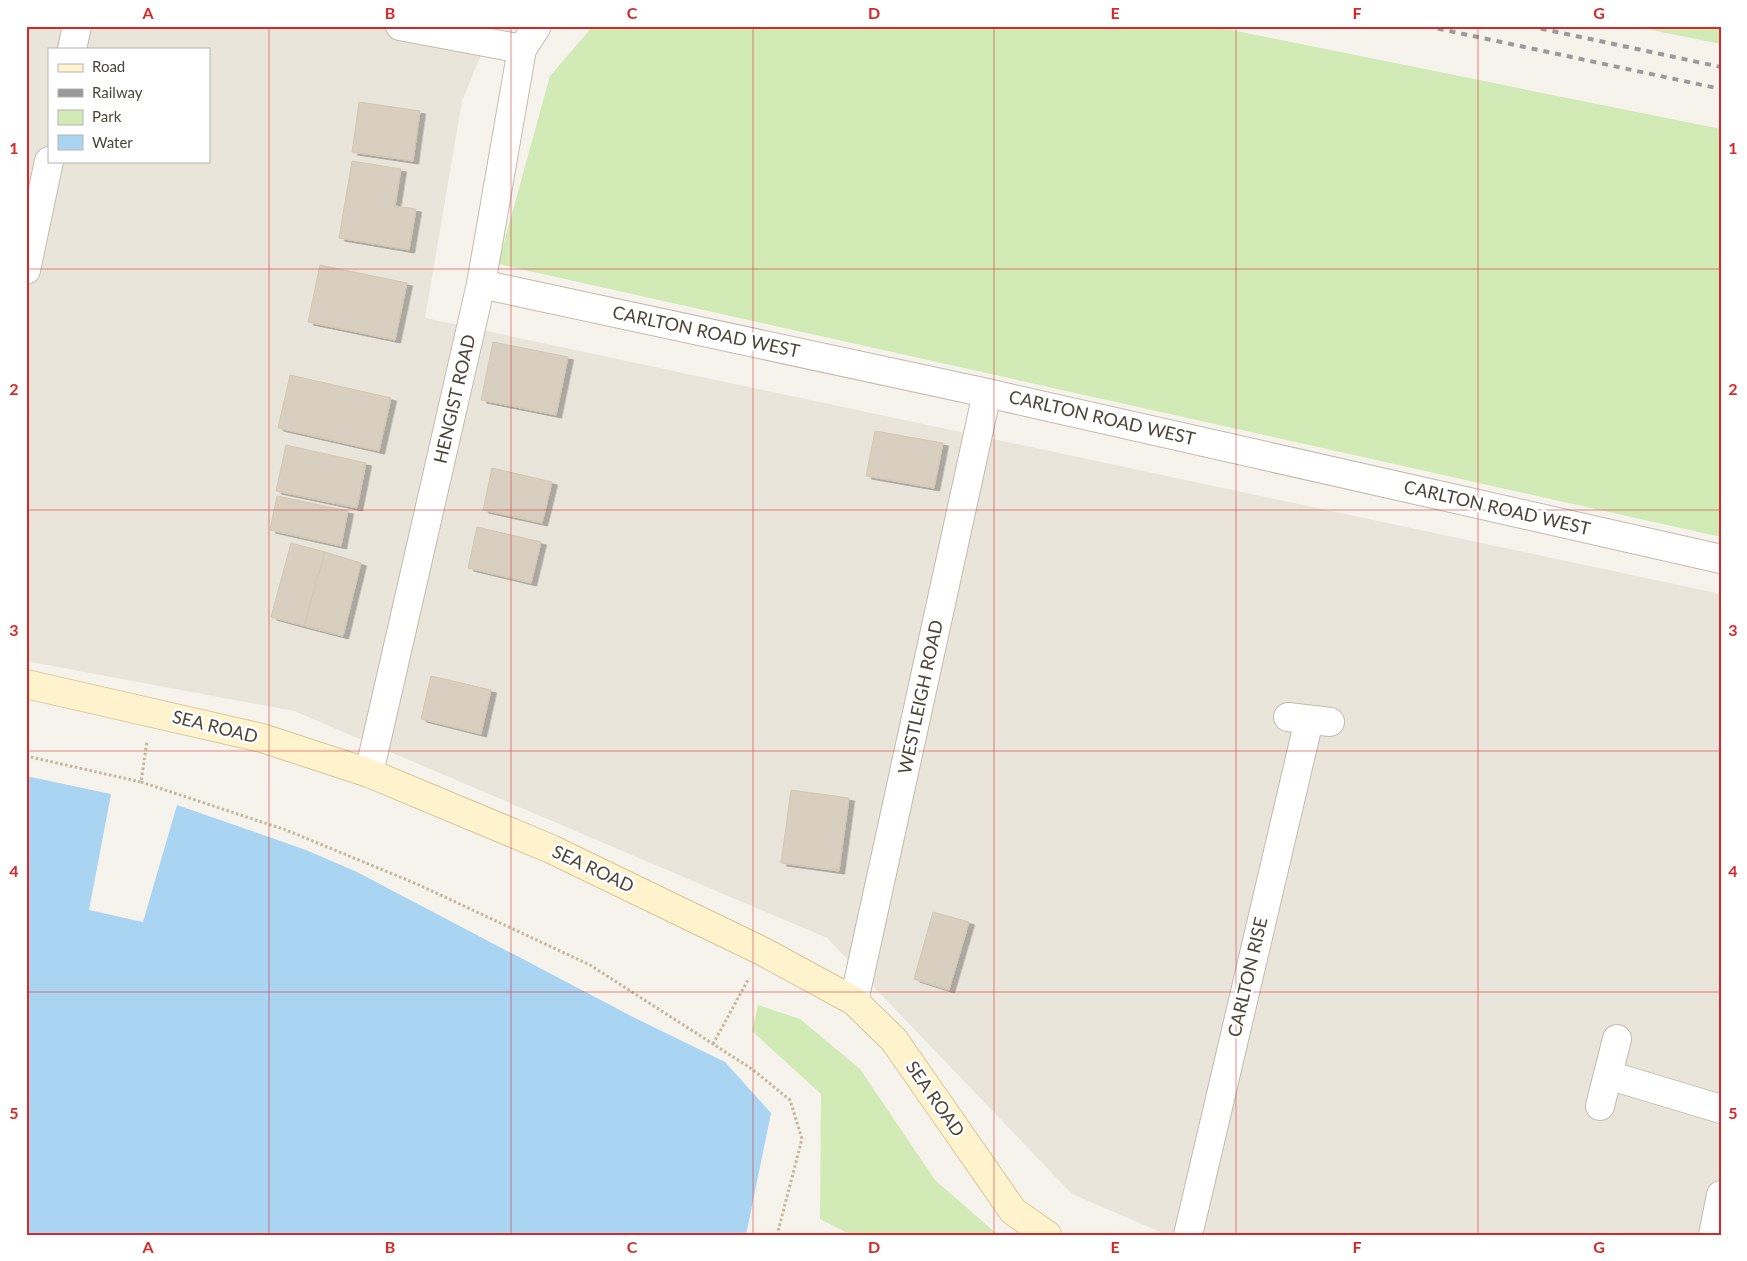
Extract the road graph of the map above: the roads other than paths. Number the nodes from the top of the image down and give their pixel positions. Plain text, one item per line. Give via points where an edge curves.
1 (77, 26) edge
2 (400, 26) edge
3 (537, 26) edge
4 (72, 48) edge
5 (522, 49) junction
6 (49, 162) edge
7 (33, 202) edge
8 (26, 270) edge
9 (481, 284) junction
10 (987, 392) junction
11 (1721, 558) edge
12 (26, 684) edge
13 (1309, 720) dead end
14 (369, 773) junction
15 (854, 1000) junction
16 (1617, 1038) dead end
17 (1608, 1075) junction
18 (1600, 1106) dead end
19 (1721, 1109) edge
20 (1721, 1195) edge
21 (1046, 1235) edge
22 (1188, 1235) edge
23 (1713, 1235) edge

1 - 4 street
2 - 5 street
3 - 5 street, HENGIST ROAD
5 - 9 street, HENGIST ROAD
6 - 7 street
7 - 8 street
9 - 10 street, CARLTON ROAD WEST
9 - 14 street, HENGIST ROAD
10 - 11 street, CARLTON ROAD WEST
10 - 15 street, WESTLEIGH ROAD
12 - 14 street, SEA ROAD via 262,738
13 - 22 street, CARLTON RISE
14 - 15 street, SEA ROAD via 551,849 705,922
15 - 21 street, SEA ROAD via 894,1040 1013,1211
16 - 17 street
17 - 18 street
17 - 19 street
20 - 23 street

